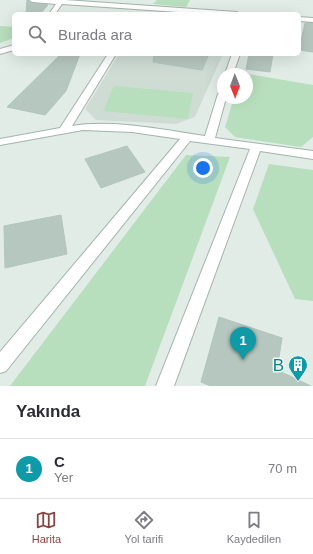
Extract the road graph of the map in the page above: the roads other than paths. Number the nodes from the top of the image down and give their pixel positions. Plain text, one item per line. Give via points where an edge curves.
1 (32, 0) edge
2 (147, 0) edge
3 (62, 1) edge
4 (139, 11) edge
5 (54, 12) edge
6 (220, 12) edge
7 (301, 18) edge
8 (313, 20) edge
9 (12, 48) edge
10 (0, 52) edge
11 (111, 56) edge
12 (235, 56) edge
13 (232, 68) edge
14 (220, 104) edge
15 (64, 130) junction
16 (188, 136) junction
17 (209, 140) junction
18 (0, 142) edge
19 (256, 147) junction
20 (313, 155) edge
21 (3, 359) edge
22 (165, 386) edge

1 - 3 street
2 - 4 street
3 - 4 street
3 - 5 street
4 - 6 street via 195,9
7 - 8 street
9 - 10 street
11 - 15 street
12 - 13 street
14 - 17 street
15 - 16 street via 83,127 132,129
15 - 18 street
16 - 17 street
16 - 21 street
17 - 19 street
19 - 20 street
19 - 22 street

